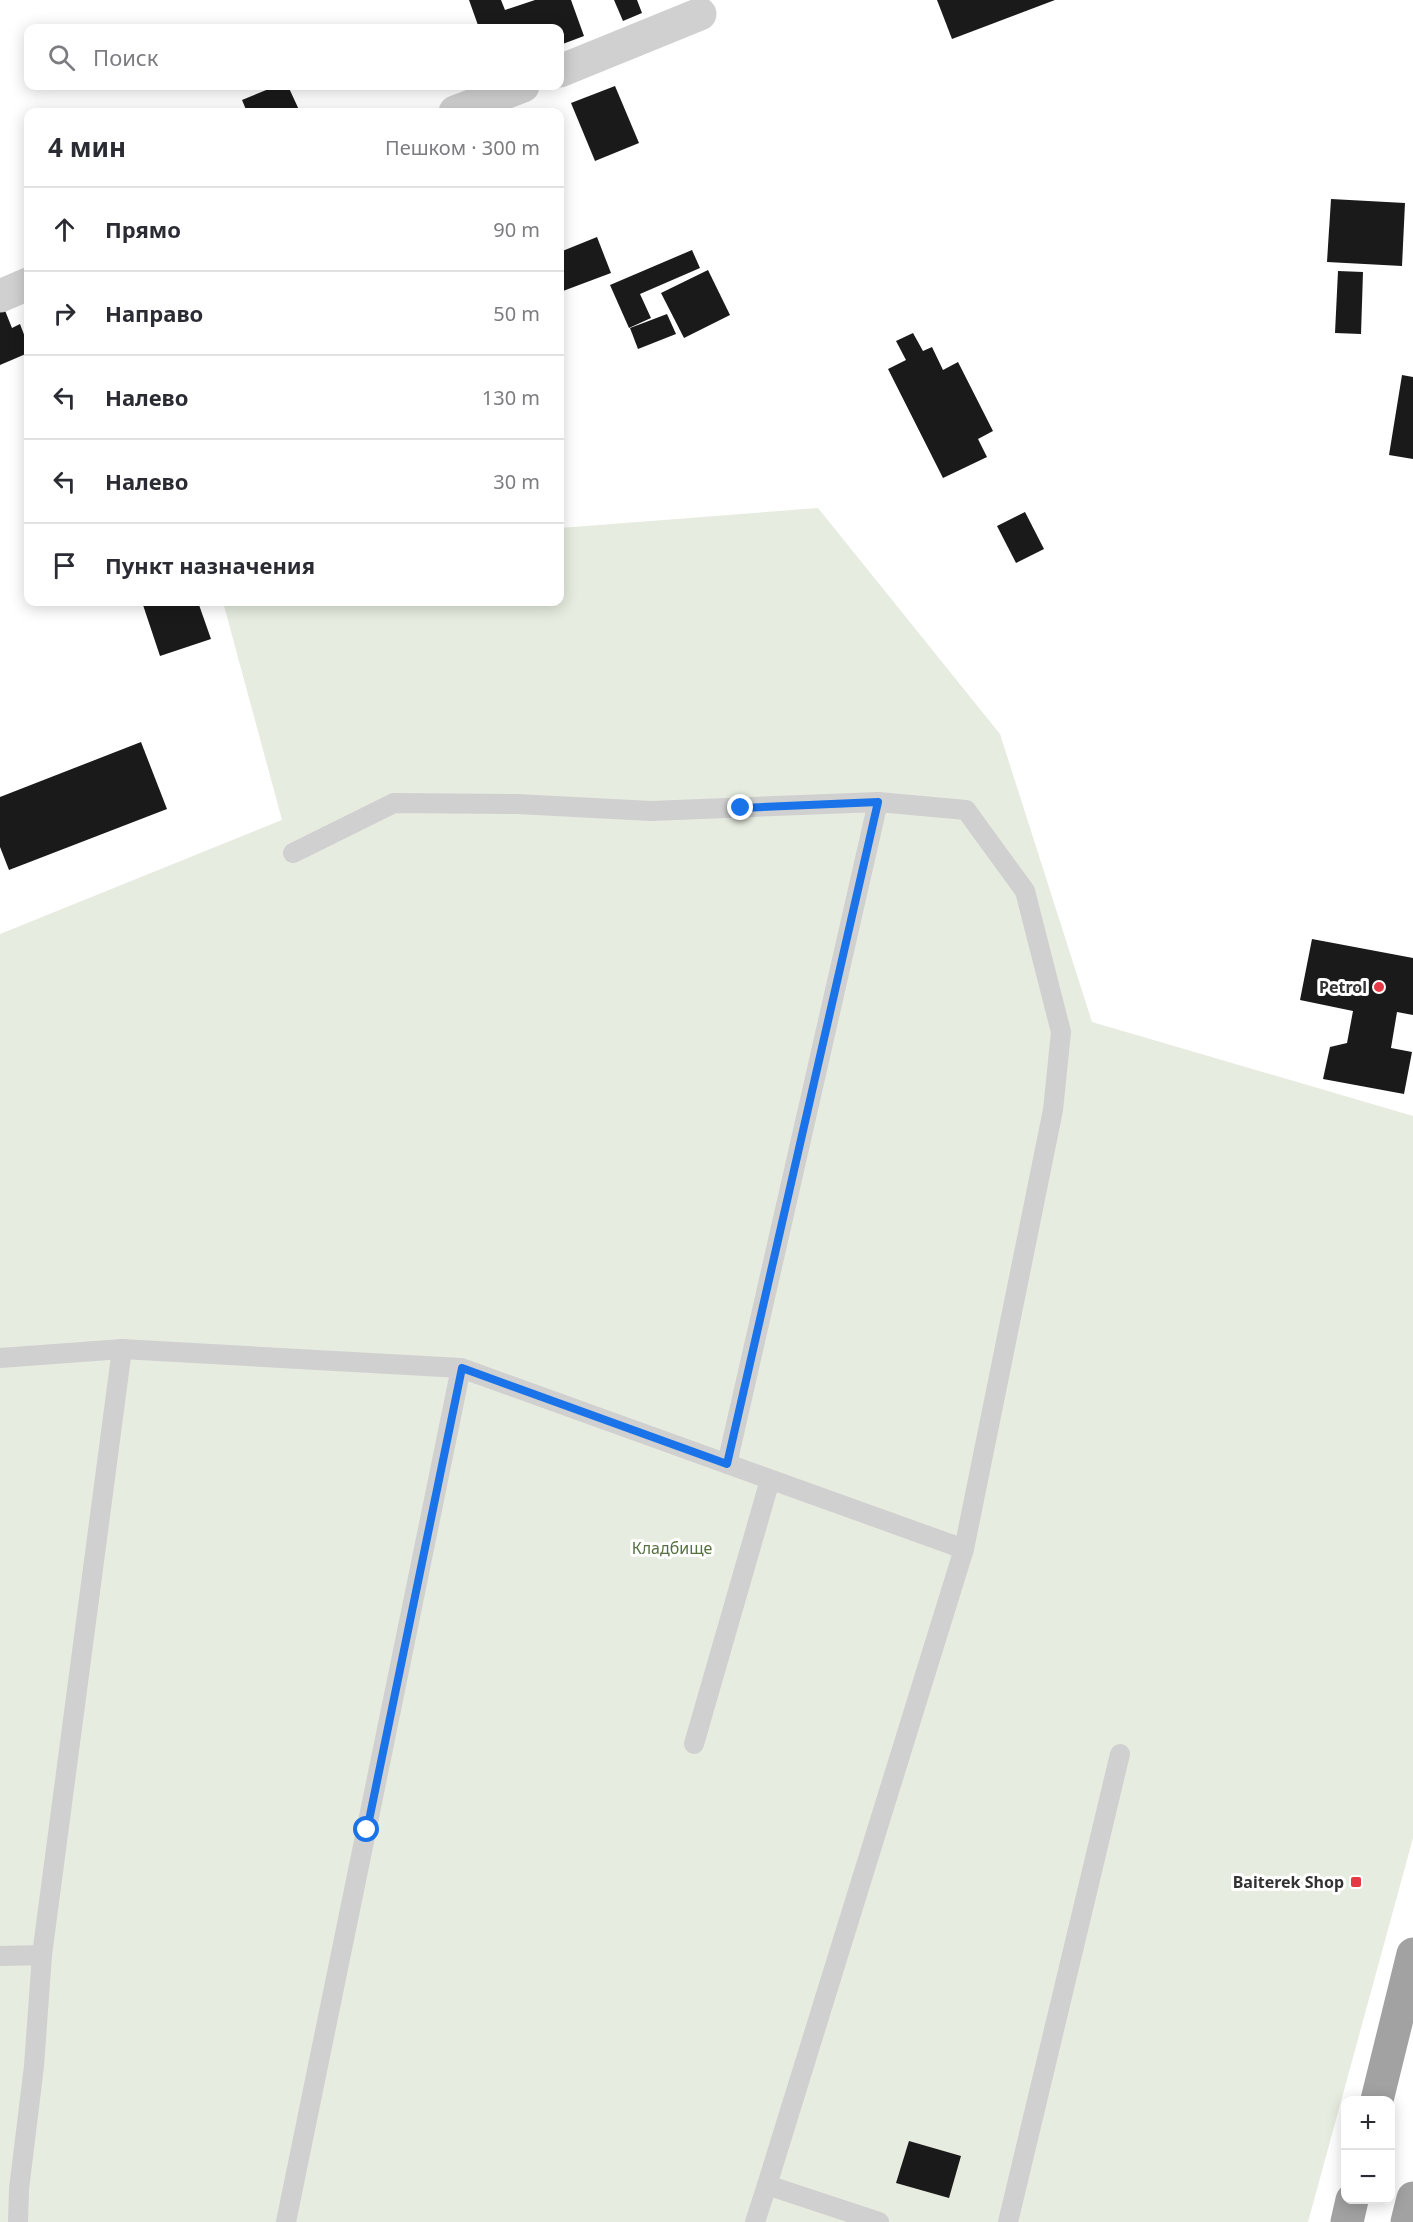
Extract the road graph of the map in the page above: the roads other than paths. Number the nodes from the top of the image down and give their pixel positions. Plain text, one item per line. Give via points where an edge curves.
1 (700, 14) dead end
2 (564, 69) edge
3 (513, 90) edge
4 (465, 108) edge
5 (24, 286) edge
6 (0, 296) edge
7 (878, 802) junction
8 (293, 853) dead end
9 (122, 1349) junction
10 (0, 1358) edge
11 (462, 1368) junction
12 (727, 1464) junction
13 (770, 1480) junction
14 (964, 1549) junction
15 (694, 1744) dead end
16 (1120, 1754) dead end
17 (1413, 1954) edge
18 (42, 1955) junction
19 (0, 1956) edge
20 (1378, 2096) edge
21 (767, 2185) junction
22 (1413, 2198) edge
23 (1351, 2204) edge
24 (18, 2222) edge
25 (286, 2222) edge
26 (754, 2222) edge
27 (879, 2222) edge
28 (1008, 2222) edge
29 (1347, 2222) edge
30 (1407, 2222) edge

1 - 2 street
3 - 4 street
5 - 6 street
7 - 8 lane via 651,811 394,803
7 - 12 lane
7 - 14 lane via 966,810 1025,891 1061,1032 1053,1110
9 - 10 lane
9 - 11 lane
9 - 18 lane
11 - 12 lane
11 - 25 lane
12 - 13 lane
13 - 14 lane
13 - 15 lane
14 - 21 lane
16 - 28 lane
17 - 20 highway
18 - 19 lane
18 - 24 lane
21 - 26 lane
21 - 27 lane
22 - 30 highway
23 - 29 highway

